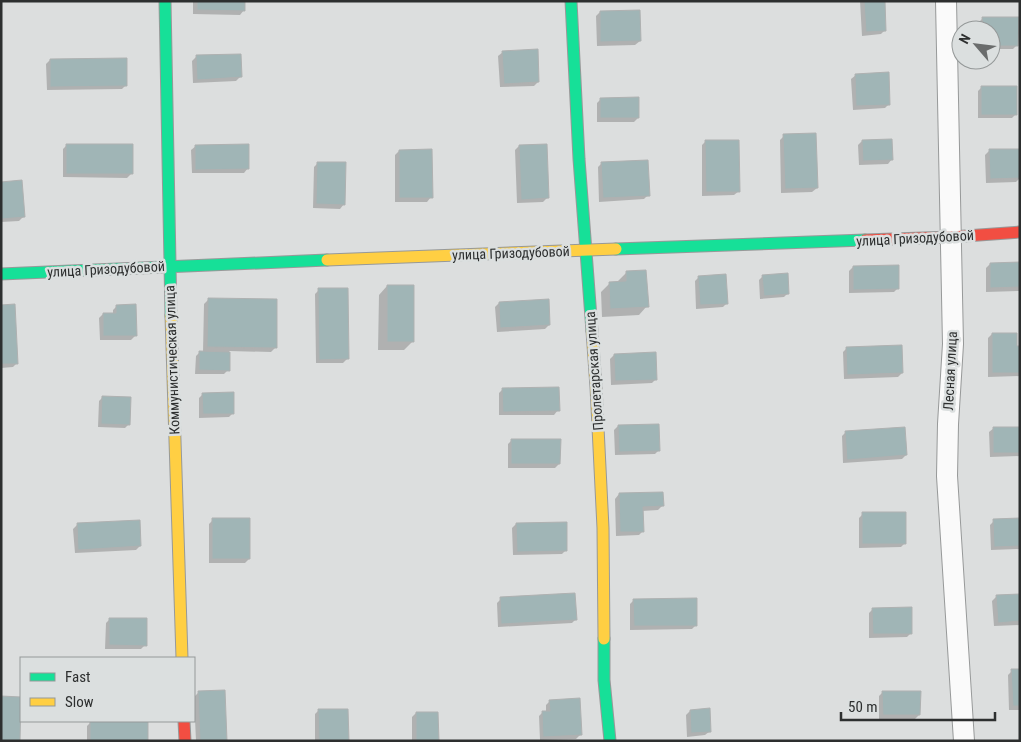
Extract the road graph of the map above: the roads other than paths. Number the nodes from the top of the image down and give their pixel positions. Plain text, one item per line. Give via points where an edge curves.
1 (165, 1) edge
2 (572, 1) edge
3 (946, 1) edge
4 (1020, 232) edge
5 (951, 237) junction
6 (586, 251) junction
7 (169, 266) junction
8 (1, 274) edge
9 (182, 657) edge
10 (184, 722) edge
11 (185, 741) edge
12 (610, 741) edge
13 (964, 741) edge

1 - 7 street, Коммунистическая улица
2 - 6 street, Пролетарская улица
3 - 5 street, Лесная улица
4 - 5 street, улица Гризодубовой
5 - 6 street, улица Гризодубовой
5 - 13 street, Лесная улица via 953,344 947,476
6 - 7 street, улица Гризодубовой
6 - 12 street, Пролетарская улица via 603,528 604,680
7 - 8 street, улица Гризодубовой
7 - 9 street, Коммунистическая улица
10 - 11 street

